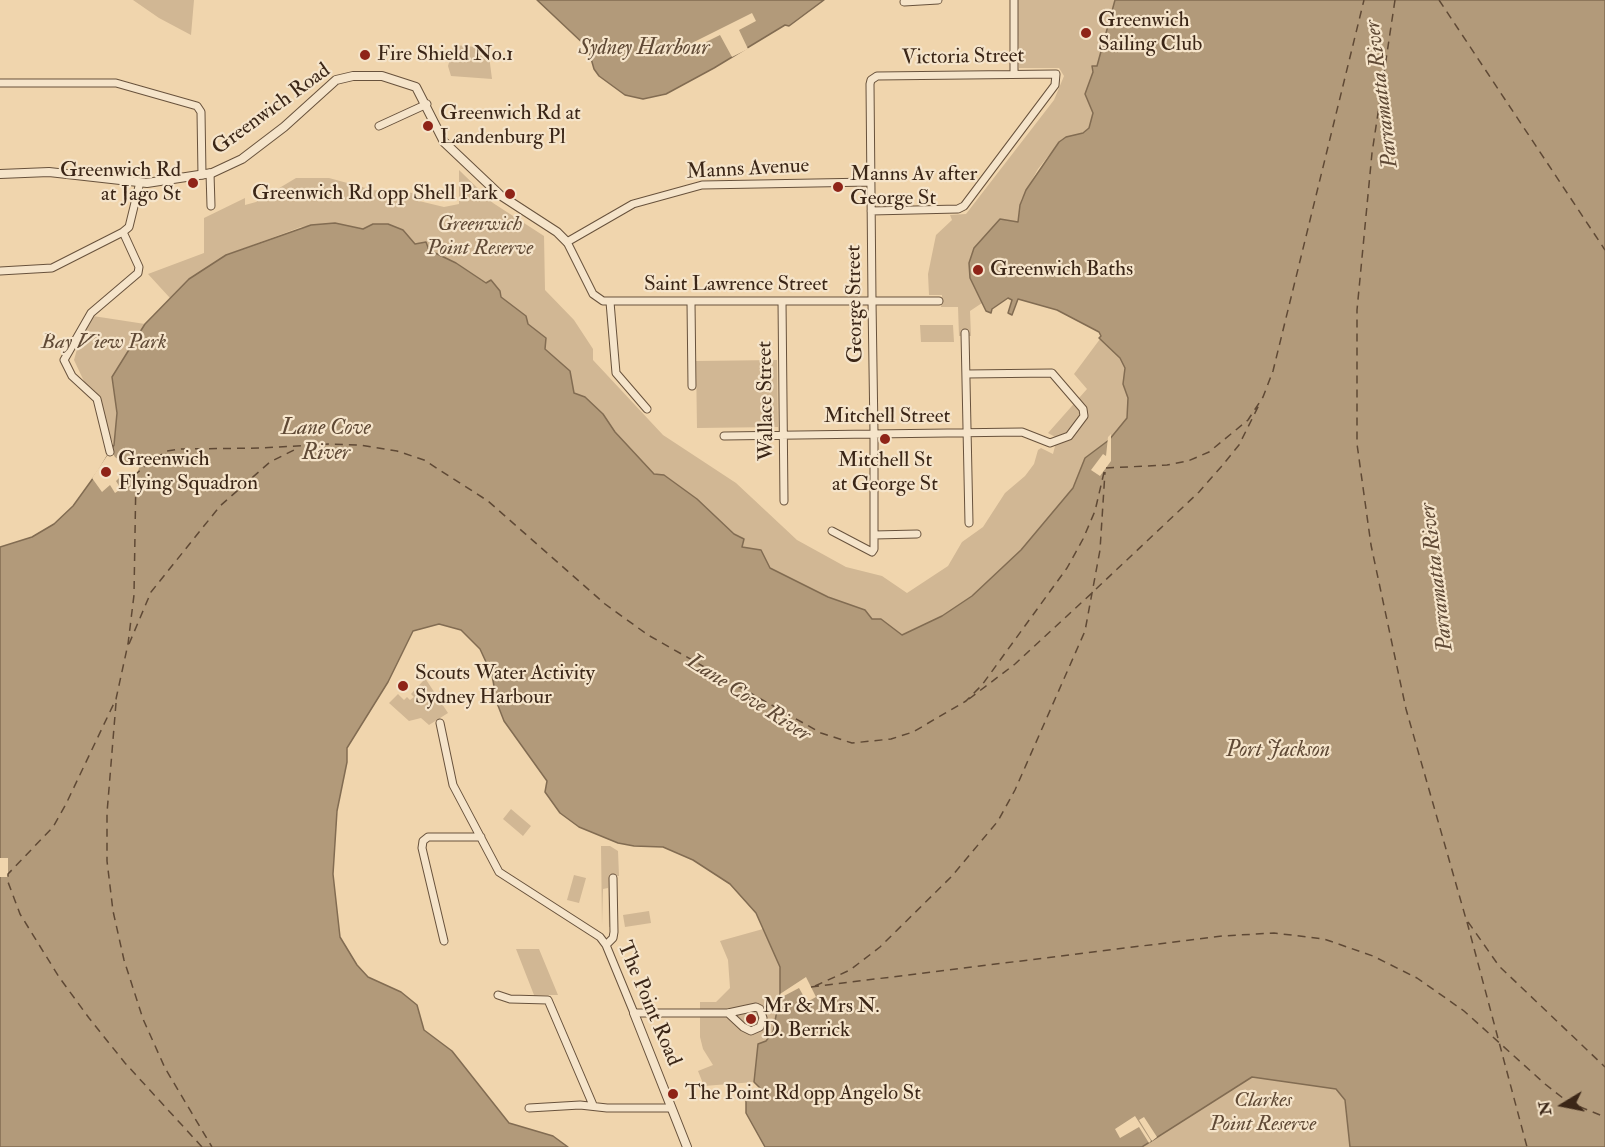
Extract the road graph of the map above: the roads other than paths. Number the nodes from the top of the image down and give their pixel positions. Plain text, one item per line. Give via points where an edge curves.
1 (938, 0) edge
2 (1014, 0) edge
3 (904, 2) dead end
4 (1014, 73) junction
5 (877, 76) joint
6 (0, 83) edge
7 (427, 104) junction
8 (379, 126) dead end
9 (0, 174) edge
10 (206, 174) junction
11 (140, 182) junction
12 (871, 182) junction
13 (211, 206) dead end
14 (871, 211) junction
15 (123, 232) junction
16 (567, 242) junction
17 (0, 271) edge
18 (782, 301) junction
19 (872, 301) junction
20 (939, 301) dead end
21 (610, 302) junction
22 (691, 302) junction
23 (965, 333) dead end
24 (967, 374) junction
25 (692, 386) dead end
26 (647, 409) dead end
27 (784, 433) junction
28 (874, 433) junction
29 (966, 433) junction
30 (724, 436) dead end
31 (110, 452) dead end
32 (784, 501) dead end
33 (969, 523) dead end
34 (832, 531) dead end
35 (917, 534) dead end
36 (874, 535) junction
37 (440, 723) dead end
38 (481, 837) junction
39 (613, 878) dead end
40 (444, 941) dead end
41 (606, 945) junction
42 (498, 995) dead end
43 (634, 1013) junction
44 (728, 1013) junction
45 (593, 1105) junction
46 (529, 1107) dead end
47 (671, 1108) junction
48 (687, 1147) edge

1 - 3 street
2 - 4 street
4 - 5 street, Victoria Street
4 - 14 street, Victoria Street via 1050,72 1057,76 1055,86 964,206
5 - 12 street, George Street via 870,84
6 - 10 street via 116,83 197,106 201,112
7 - 8 street
7 - 10 street, Greenwich Road via 416,87 402,81 382,76 345,77 330,85 242,159
7 - 16 street, Greenwich Road via 444,142 500,195
9 - 11 street, Greenwich Road via 49,172
10 - 11 street, Greenwich Road
10 - 13 street
11 - 15 street via 129,227
12 - 14 street, George Street
12 - 16 street, Manns Avenue via 702,184 633,204
14 - 19 street, George Street
15 - 17 street via 55,267
15 - 31 street via 139,267 138,273 91,313 64,360 72,376 96,399
16 - 21 street via 593,294
18 - 19 street, Saint Lawrence Street
18 - 22 street, Saint Lawrence Street
18 - 27 street, Wallace Street
19 - 20 street, Saint Lawrence Street
19 - 28 street, George Street
21 - 22 street, Saint Lawrence Street
21 - 26 street via 616,374
22 - 25 street
23 - 24 street
24 - 29 street
24 - 29 street, Mitchell Street via 1055,375 1084,414 1069,436 1048,443 1025,433
27 - 28 street, Mitchell Street
27 - 30 street, Mitchell Street
27 - 32 street, Wallace Street
28 - 29 street, Mitchell Street
28 - 36 street, George Street
29 - 33 street
34 - 36 street via 872,552
35 - 36 street
37 - 38 street, The Point Road via 453,785
38 - 40 street via 428,837 423,841
38 - 41 street, The Point Road via 499,872 596,934
39 - 41 street via 614,932
41 - 43 street, The Point Road
42 - 45 street via 548,1000
43 - 44 street
43 - 47 street, The Point Road
44 - 44 street via 756,1008 763,1018 760,1027 747,1030
45 - 46 street
45 - 47 street
47 - 48 street, The Point Road

